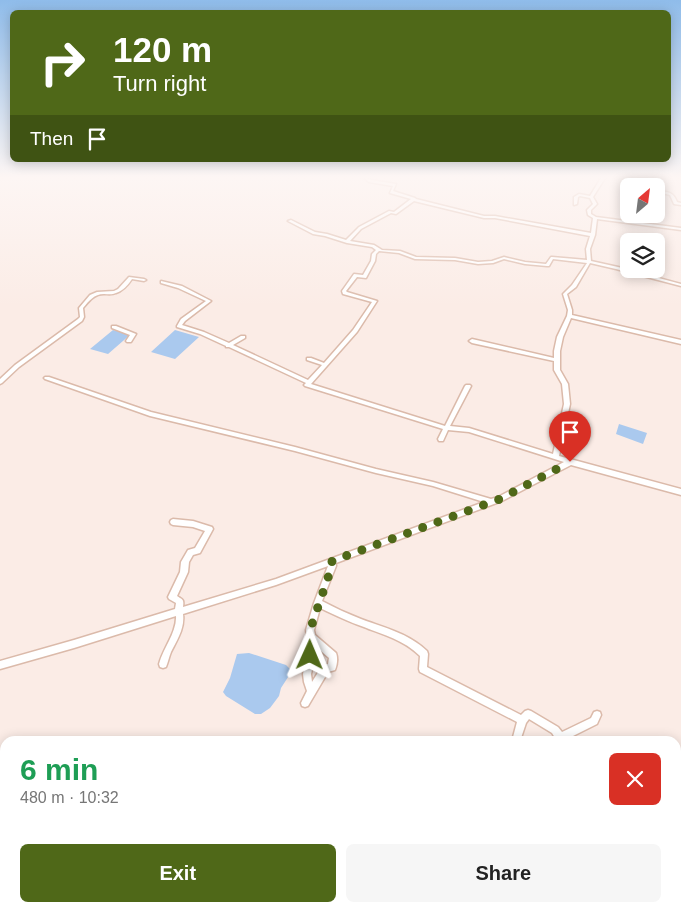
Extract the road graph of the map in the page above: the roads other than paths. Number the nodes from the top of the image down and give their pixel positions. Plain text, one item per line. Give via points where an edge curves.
1 (290, 221) dead end
2 (374, 221) edge
3 (514, 221) edge
4 (595, 221) edge
5 (615, 221) edge
6 (681, 229) edge
7 (593, 235) junction
8 (346, 242) junction
9 (378, 250) junction
10 (589, 262) junction
11 (144, 280) dead end
12 (163, 282) dead end
13 (681, 285) edge
14 (569, 316) junction
15 (114, 327) dead end
16 (243, 337) dead end
17 (129, 341) dead end
18 (472, 341) dead end
19 (681, 342) edge
20 (228, 346) junction
21 (309, 360) dead end
22 (557, 360) junction
23 (324, 364) junction
24 (48, 378) dead end
25 (0, 382) edge
26 (308, 382) junction
27 (468, 386) dead end
28 (446, 428) junction
29 (441, 439) dead end
30 (556, 458) junction
31 (570, 462) junction
32 (681, 492) edge
33 (491, 502) junction
34 (173, 522) dead end
35 (332, 561) junction
36 (318, 603) junction
37 (178, 612) junction
38 (311, 636) junction
39 (163, 664) dead end
40 (0, 665) edge
41 (312, 688) junction
42 (305, 703) dead end
43 (597, 715) dead end
44 (522, 720) junction
45 (517, 736) edge
46 (559, 736) edge
47 (564, 736) edge

1 - 8 street via 314,233
2 - 8 street via 360,228
3 - 7 street
4 - 7 street
5 - 6 street
7 - 10 street via 588,249
8 - 9 street via 373,246
9 - 10 street via 400,252 415,258 475,262 493,262 500,258 524,264 547,265 552,258
9 - 23 street via 364,277 356,275 344,291 375,301 355,331
10 - 13 street
10 - 14 street via 565,294
11 - 25 street via 131,278 116,293 92,296 81,308 80,320
12 - 20 street via 210,301 179,326 199,331
14 - 19 street
14 - 22 street via 560,337
15 - 17 street via 133,334
16 - 20 street
18 - 22 street
20 - 26 street
21 - 23 street
22 - 30 street via 567,404
23 - 26 street
24 - 33 street via 150,414 433,484
26 - 28 street via 307,385
27 - 28 street
28 - 29 street
28 - 30 street via 469,430
30 - 31 street
31 - 32 street
31 - 33 street
33 - 35 street
34 - 37 street via 210,528 197,552 191,552 185,562 184,572 172,597 180,602
35 - 36 street
35 - 37 street
36 - 38 street
36 - 44 street via 353,620 398,635 424,654 423,670
37 - 39 street via 181,620 165,652
37 - 40 street
38 - 41 street via 306,672
38 - 41 street via 333,656 334,662 332,667 324,669
41 - 42 street
43 - 47 street via 594,720
44 - 45 street
44 - 46 street via 528,714 555,730

